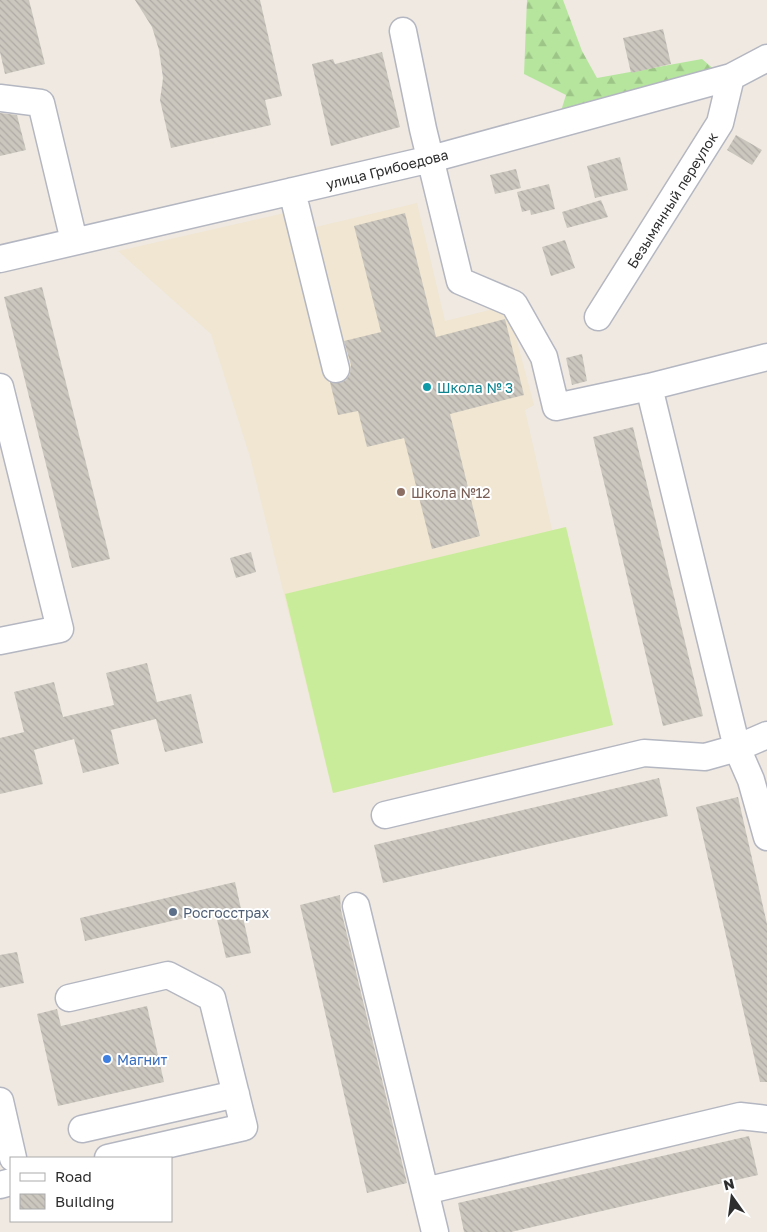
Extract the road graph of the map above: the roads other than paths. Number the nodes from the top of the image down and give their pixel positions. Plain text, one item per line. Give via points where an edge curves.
1 (404, 31) dead end
2 (767, 58) edge
3 (731, 77) junction
4 (0, 98) edge
5 (430, 159) junction
6 (292, 191) junction
7 (74, 241) junction
8 (0, 259) edge
9 (598, 317) dead end
10 (767, 357) edge
11 (336, 369) dead end
12 (0, 387) edge
13 (649, 387) junction
14 (0, 641) edge
15 (767, 735) edge
16 (737, 748) junction
17 (385, 816) dead end
18 (767, 837) edge
19 (356, 906) dead end
20 (69, 998) dead end
21 (236, 1094) junction
22 (0, 1101) edge
23 (767, 1119) edge
24 (82, 1129) dead end
25 (13, 1157) edge
26 (112, 1157) edge
27 (425, 1191) junction
28 (434, 1232) edge

1 - 5 street
2 - 3 street, улица Грибоедова
3 - 5 street, улица Грибоедова
3 - 9 street, Безымянный переулок via 720,123
4 - 7 street via 41,103
5 - 6 street, улица Грибоедова
5 - 13 street via 460,281 514,304 544,357 556,407
6 - 7 street, улица Грибоедова
6 - 11 street
7 - 8 street, улица Грибоедова
10 - 13 street
12 - 14 street via 60,629
13 - 16 street
15 - 16 street
16 - 17 street via 705,757 644,753
16 - 18 street via 752,780
19 - 27 street
20 - 21 street via 168,975 212,998
21 - 24 street
21 - 26 street via 244,1127
22 - 25 street
23 - 27 street via 740,1116
27 - 28 street

